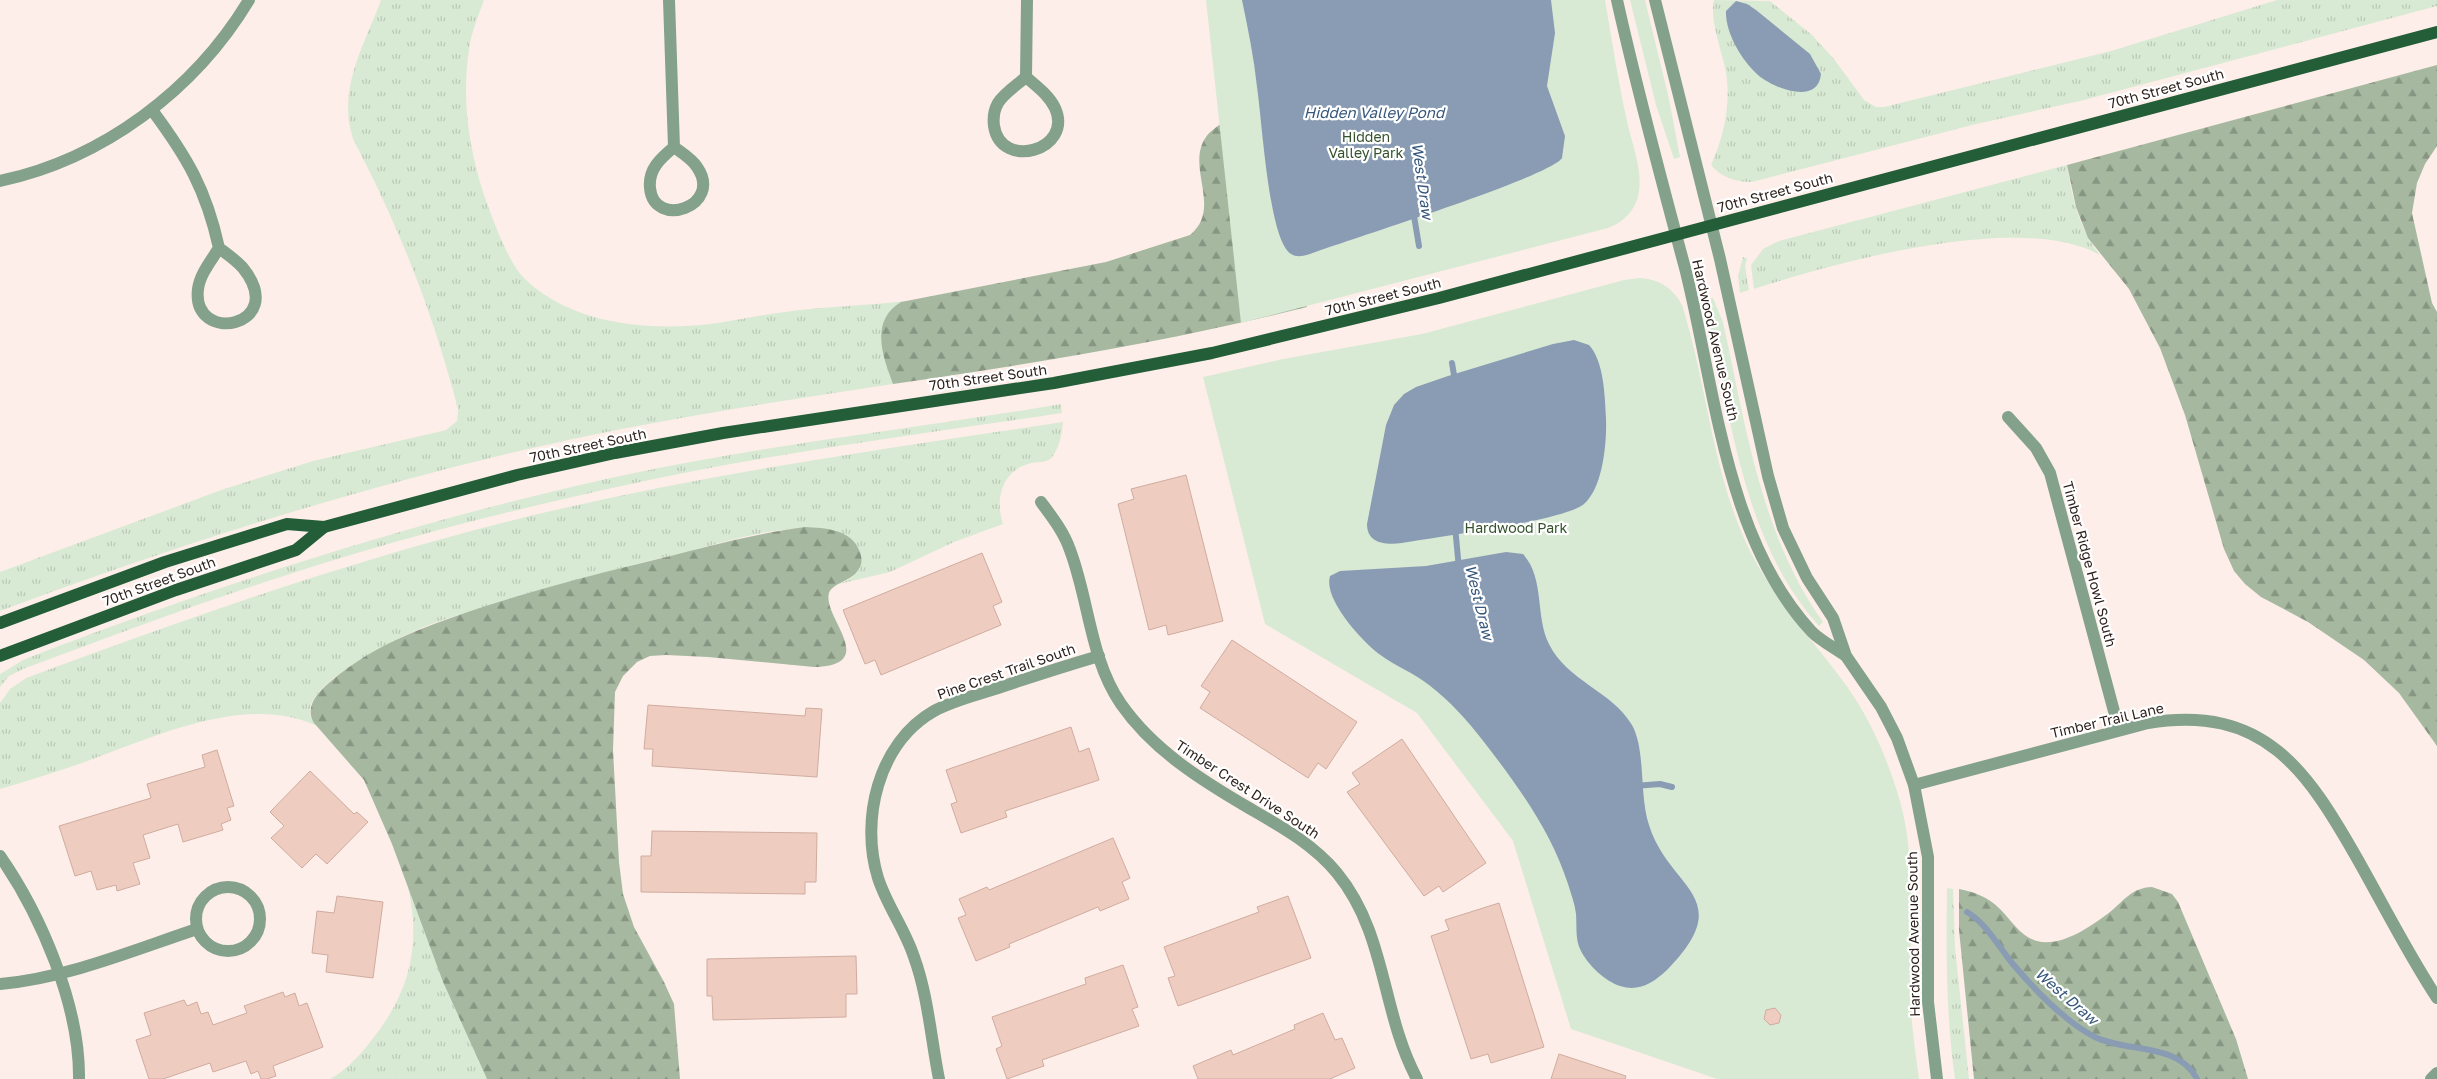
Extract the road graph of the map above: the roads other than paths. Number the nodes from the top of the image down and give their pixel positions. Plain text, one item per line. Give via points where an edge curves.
1 (249, 0) edge
2 (669, 0) edge
3 (1027, 0) edge
4 (1617, 0) edge
5 (1655, 0) edge
6 (2437, 32) edge
7 (1026, 77) junction
8 (152, 110) junction
9 (674, 147) junction
10 (0, 181) edge
11 (1710, 225) junction
12 (1675, 234) junction
13 (219, 248) junction
14 (2008, 417) dead end
15 (1041, 502) dead end
16 (324, 527) junction
17 (0, 623) edge
18 (2, 656) edge
19 (1099, 656) junction
20 (1846, 656) junction
21 (2120, 730) junction
22 (1914, 785) junction
23 (0, 856) edge
24 (197, 929) junction
25 (60, 973) junction
26 (0, 984) edge
27 (2437, 998) edge
28 (2437, 1073) edge
29 (79, 1079) edge
30 (940, 1079) edge
31 (1417, 1079) edge
32 (1937, 1079) edge
33 (2431, 1079) edge

1 - 8 street via 204,62
2 - 9 street
3 - 7 street
4 - 12 street, Hardwood Avenue South
5 - 11 street, Hardwood Avenue South
6 - 11 main road, 70th Street South
7 - 7 street via 1000,101 994,117 997,134 1004,144 1028,152 1050,141 1057,119 1053,105
8 - 10 street via 84,152
8 - 13 street via 199,182 210,209
9 - 9 street via 656,164 649,183 654,201 674,210 696,202 701,196 703,182 697,166
11 - 12 main road, 70th Street South
11 - 20 street, Hardwood Avenue South via 1783,528 1807,578 1832,618
12 - 16 main road, 70th Street South via 1439,298 1212,353 1054,383 813,418 641,448 470,487
12 - 20 street, Hardwood Avenue South via 1734,483 1760,553 1808,626
13 - 13 street via 244,269 256,294 252,312 228,323 211,320 199,301 201,279
14 - 21 street, Timber Ridge Howl South via 2036,448 2050,473
15 - 19 street, Timber Crest Drive South via 1060,529 1070,551
16 - 17 main road, 70th Street South via 287,524 165,562
16 - 18 main road, 70th Street South via 296,550 176,590
19 - 30 street, Pine Crest Trail South via 934,712 920,721 900,742 882,774 875,794 871,824 874,864 919,972
19 - 31 street, Timber Crest Drive South via 1116,696 1154,743 1212,786 1298,838 1322,857 1341,879 1367,921 1400,1038
20 - 22 street, Hardwood Avenue South via 1897,738
21 - 22 street, Timber Trail Lane
21 - 27 street, Timber Trail Lane via 2172,720 2210,720 2242,730 2280,752 2300,771 2325,804
22 - 32 street, Hardwood Avenue South via 1928,857 1928,1002
23 - 25 street via 17,880
24 - 24 street via 204,941 214,948 236,950 251,941 258,931 258,908 253,898 239,888 216,888 199,903
24 - 25 street
25 - 26 street
25 - 29 street via 68,994
28 - 33 street

